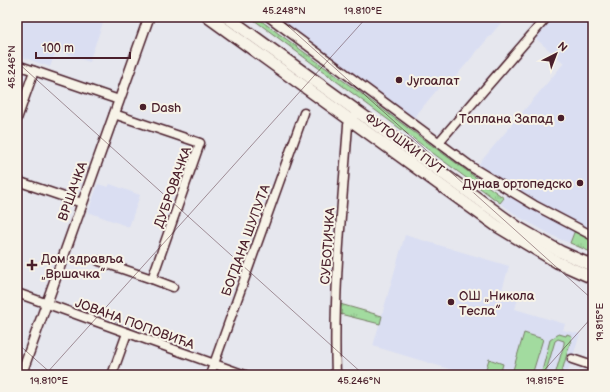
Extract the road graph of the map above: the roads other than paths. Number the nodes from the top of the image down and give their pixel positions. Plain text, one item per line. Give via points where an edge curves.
1 (149, 17) edge
2 (208, 17) edge
3 (227, 17) edge
4 (269, 17) edge
5 (547, 17) edge
6 (17, 64) edge
7 (34, 71) junction
8 (119, 100) junction
9 (304, 113) dead end
10 (114, 114) junction
11 (362, 116) junction
12 (17, 120) edge
13 (350, 120) junction
14 (439, 142) junction
15 (17, 181) edge
16 (82, 203) junction
17 (593, 236) edge
18 (99, 261) dead end
19 (593, 266) edge
20 (593, 278) edge
21 (152, 279) junction
22 (173, 287) dead end
23 (17, 293) edge
24 (46, 303) junction
25 (127, 332) junction
26 (572, 359) dead end
27 (214, 364) junction
28 (593, 366) edge
29 (21, 375) edge
30 (112, 375) edge
31 (210, 375) edge
32 (245, 375) edge
33 (336, 375) edge

1 - 8 street, ВРШАЧКА
2 - 13 main road, ФУТОШКИ ПУТ
3 - 11 main road, ФУТОШКИ ПУТ
4 - 14 street
5 - 14 street
6 - 7 street
7 - 8 street
7 - 12 street
8 - 10 street, ВРШАЧКА
9 - 27 street, БОГДАНА ШУПУТА
10 - 16 street, ВРШАЧКА
10 - 21 street, ДУБРОВАЧКА via 200,143
11 - 13 street via 357,115
11 - 19 main road, ФУТОШКИ ПУТ via 517,227 561,252
13 - 20 main road, ФУТОШКИ ПУТ via 497,226 557,262
13 - 33 street, СУБОТИЧКА via 336,276
14 - 17 street via 508,190
15 - 16 street
16 - 24 street, ВРШАЧКА
18 - 21 street
21 - 22 street
23 - 24 street, ЈОВАНА ПОПОВИЋА
24 - 25 street, ЈОВАНА ПОПОВИЋА
24 - 29 street, ВРШАЧКА
25 - 27 street, ЈОВАНА ПОПОВИЋА
25 - 30 street
26 - 28 street
27 - 31 street, БОГДАНА ШУПУТА
27 - 32 street, ЈОВАНА ПОПОВИЋА

